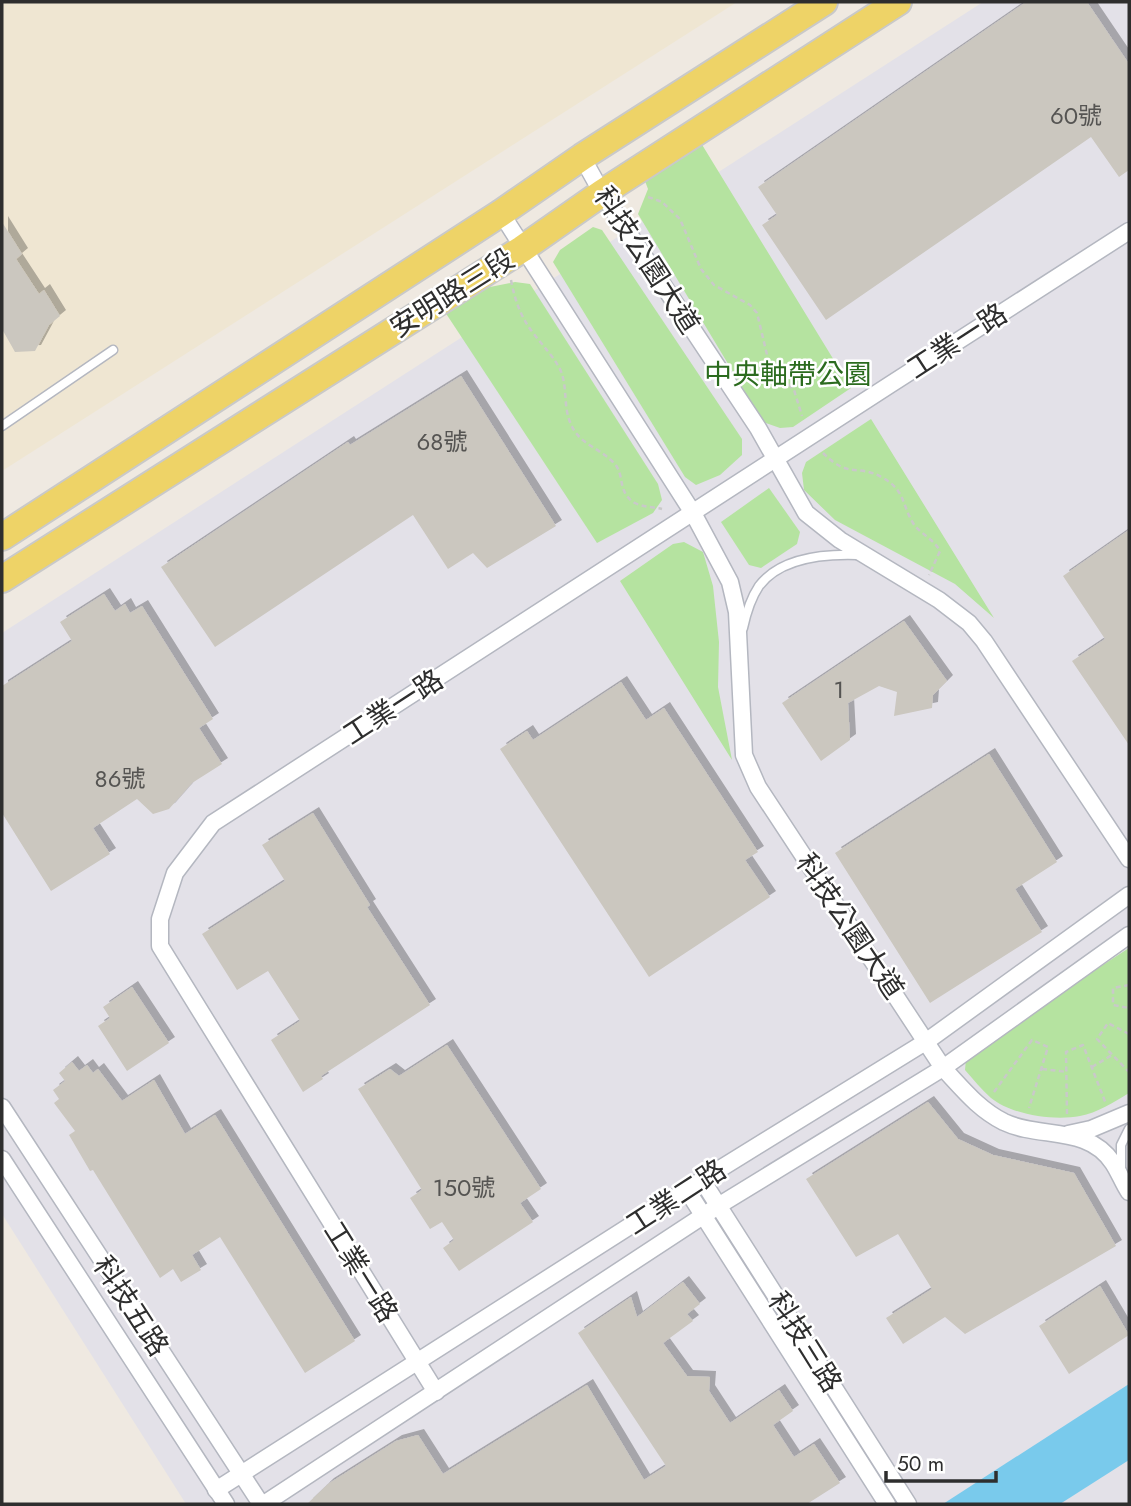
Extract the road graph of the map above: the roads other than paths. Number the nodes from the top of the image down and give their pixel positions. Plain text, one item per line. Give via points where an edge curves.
1 (824, 2) edge
2 (898, 2) edge
3 (582, 157) junction
4 (602, 193) junction
5 (500, 212) junction
6 (1129, 231) edge
7 (522, 248) junction
8 (113, 350) dead end
9 (2, 426) edge
10 (774, 457) junction
11 (693, 513) junction
12 (2, 537) edge
13 (867, 556) junction
14 (2, 579) edge
15 (739, 642) junction
16 (1129, 859) edge
17 (1129, 895) edge
18 (1129, 934) edge
19 (927, 1041) junction
20 (943, 1068) junction
21 (2, 1107) edge
22 (1129, 1113) edge
23 (1129, 1129) edge
24 (1066, 1135) junction
25 (2, 1159) edge
26 (702, 1181) junction
27 (1127, 1188) edge
28 (687, 1190) junction
29 (718, 1206) junction
30 (704, 1216) junction
31 (417, 1364) junction
32 (436, 1392) junction
33 (241, 1475) junction
34 (216, 1490) junction
35 (226, 1504) edge
36 (263, 1504) edge
37 (887, 1504) edge
38 (908, 1504) edge

1 - 3 main road, 安明路三段
2 - 4 main road, 安明路三段
3 - 4 street, 科技公園大道
3 - 5 main road, 安明路三段
4 - 7 main road, 安明路三段
4 - 10 street, 科技公園大道
5 - 7 street, 科技公園大道
5 - 12 main road, 安明路三段
6 - 10 street, 工業一路
7 - 11 street, 科技公園大道
7 - 14 main road, 安明路三段
8 - 9 lane
10 - 11 street, 工業一路
10 - 13 street, 科技公園大道 via 806,513
11 - 15 street, 科技公園大道 via 730,582
11 - 31 street, 工業一路 via 214,823 176,873 160,919 160,946
13 - 15 lane, 科技公園大道 via 831,554 773,574 752,599
13 - 16 street, 科技公園大道 via 922,587 970,623
15 - 19 street, 科技公園大道 via 744,755 758,787
17 - 19 street, 工業二路
18 - 20 street, 工業二路
19 - 20 street, 科技公園大道
19 - 26 street, 工業二路
20 - 24 street, 科技公園大道 via 985,1111 1007,1123
20 - 29 street, 工業二路
21 - 33 street, 科技五路
22 - 24 street, 科技公園大道
23 - 27 lane, 科技公園大道 via 1121,1144 1120,1161
24 - 27 street, 科技公園大道 via 1091,1142 1112,1162
25 - 34 street, 科技五路
26 - 28 street, 工業二路
26 - 29 street, 科技三路
28 - 30 street, 科技三路
28 - 31 street, 工業二路
29 - 30 street, 工業二路
29 - 38 street, 科技三路
30 - 32 street, 工業二路
30 - 37 street, 科技三路
31 - 32 street, 工業一路
31 - 33 street, 工業二路
32 - 36 street, 工業二路
33 - 34 street, 工業二路
33 - 36 street, 科技五路
34 - 35 street, 科技五路

